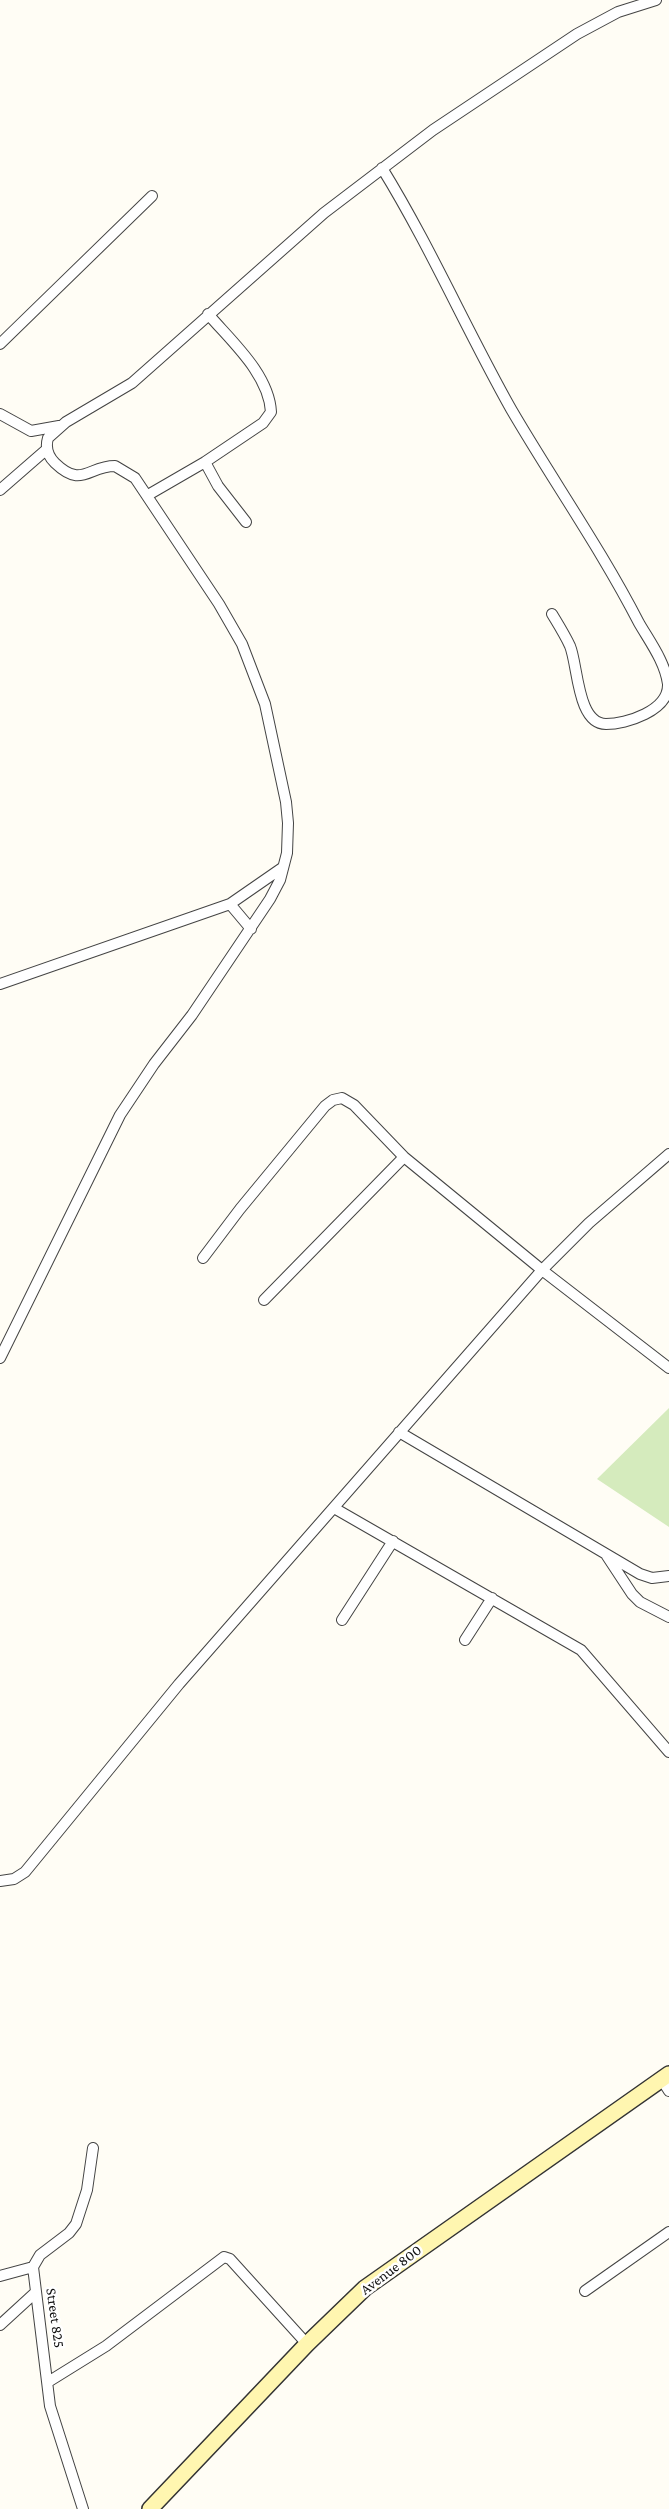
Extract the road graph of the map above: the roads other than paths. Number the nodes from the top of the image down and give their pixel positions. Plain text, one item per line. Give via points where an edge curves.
1 (656, 0) edge
2 (382, 168) junction
3 (152, 196) dead end
4 (208, 314) junction
5 (0, 344) edge
6 (0, 414) edge
7 (59, 426) junction
8 (47, 450) junction
9 (205, 462) junction
10 (0, 490) edge
11 (148, 495) junction
12 (246, 522) dead end
13 (552, 614) dead end
14 (282, 868) junction
15 (230, 904) junction
16 (251, 929) junction
17 (0, 984) edge
18 (669, 1154) edge
19 (404, 1157) junction
20 (203, 1258) dead end
21 (542, 1270) junction
22 (264, 1300) dead end
23 (0, 1358) edge
24 (669, 1368) edge
25 (399, 1432) junction
26 (334, 1508) junction
27 (393, 1541) junction
28 (602, 1550) junction
29 (669, 1576) edge
30 (492, 1598) junction
31 (669, 1617) edge
32 (342, 1620) dead end
33 (465, 1640) dead end
34 (669, 1752) edge
35 (0, 1880) edge
36 (666, 2082) edge
37 (93, 2148) dead end
38 (669, 2232) edge
39 (32, 2267) junction
40 (0, 2276) edge
41 (585, 2291) dead end
42 (36, 2292) junction
43 (0, 2325) edge
44 (307, 2344) junction
45 (48, 2382) junction
46 (83, 2509) edge
47 (150, 2509) edge

1 - 2 street via 618,12 577,34
2 - 4 street via 324,213
2 - 13 street via 413,218 512,409 614,574 660,661 668,686 664,699 646,714 626,722 601,724 594,720 583,702 570,644
3 - 5 street
4 - 7 street via 132,384
4 - 9 street via 247,359 263,386 271,412 263,423
6 - 7 street via 31,431
7 - 8 street via 48,438
8 - 10 street
8 - 11 street via 52,461 76,477 107,467 120,467 135,478
9 - 11 street
9 - 12 street via 218,486
11 - 14 street via 220,604 242,644 266,704 286,802 289,840
14 - 15 street
14 - 16 street via 280,880
15 - 16 street
15 - 17 street
16 - 23 street via 120,1115
18 - 21 street via 589,1223
19 - 20 street via 350,1101 342,1098 333,1100 240,1209
19 - 21 street
19 - 22 street
21 - 24 street
21 - 25 street
25 - 26 street
25 - 28 street
26 - 27 street
26 - 35 street via 186,1677 25,1872 14,1879
27 - 30 street
27 - 32 street
28 - 29 street via 647,1577
28 - 31 street via 632,1594 640,1602
30 - 33 street
30 - 34 street via 581,1650
36 - 44 main road, Avenue 800 via 404,2259 365,2288
37 - 39 street via 87,2190 76,2224 40,2255
38 - 41 street
39 - 40 street
39 - 42 street, Street 825
42 - 43 street
42 - 45 street, Street 825
44 - 45 street via 232,2261 224,2257 106,2346
44 - 47 main road, Avenue 800
45 - 46 street, Street 825 via 50,2406

